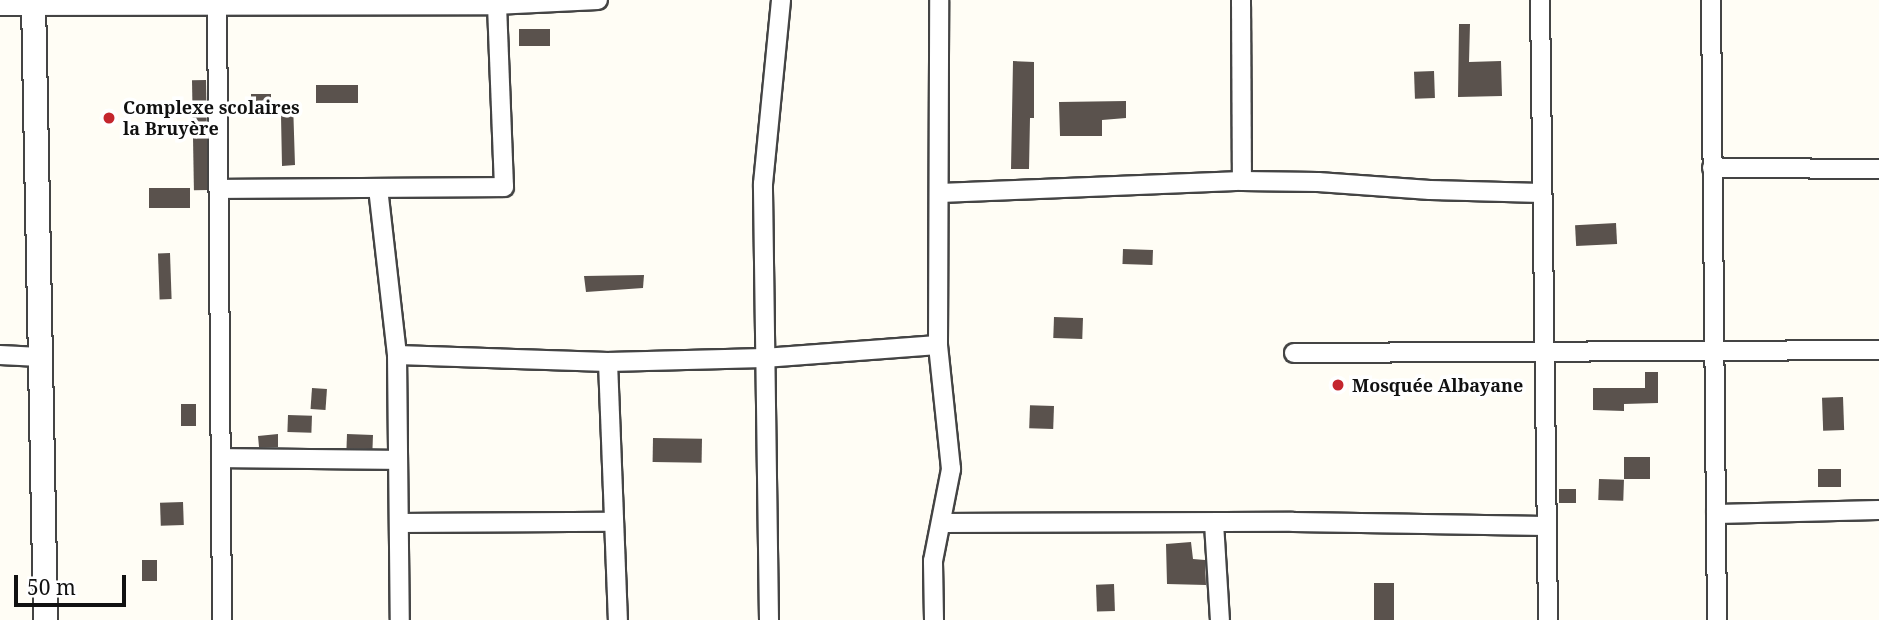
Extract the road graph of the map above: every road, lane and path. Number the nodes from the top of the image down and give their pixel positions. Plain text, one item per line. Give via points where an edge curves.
1 (598, 0) edge
2 (781, 0) edge
3 (939, 0) edge
4 (1241, 0) edge
5 (1540, 0) edge
6 (1711, 0) edge
7 (313, 2) edge
8 (33, 3) edge
9 (497, 5) junction
10 (0, 6) edge
11 (217, 6) junction
12 (1712, 168) junction
13 (1879, 169) edge
14 (1242, 181) junction
15 (378, 188) junction
16 (219, 189) junction
17 (1541, 193) junction
18 (940, 194) junction
19 (938, 345) junction
20 (1714, 350) junction
21 (1879, 350) edge
22 (1544, 351) junction
23 (1294, 353) dead end
24 (0, 355) edge
25 (397, 355) junction
26 (40, 357) junction
27 (765, 358) junction
28 (608, 362) junction
29 (221, 458) junction
30 (398, 460) junction
31 (1879, 510) edge
32 (1716, 514) junction
33 (614, 522) junction
34 (399, 523) junction
35 (941, 523) junction
36 (1214, 523) junction
37 (1545, 526) junction
38 (45, 620) edge
39 (222, 620) edge
40 (400, 620) edge
41 (618, 620) edge
42 (769, 620) edge
43 (934, 620) edge
44 (1220, 620) edge
45 (1548, 620) edge
46 (1717, 620) edge

1 - 9 street
2 - 27 street via 763,184
3 - 18 street
4 - 14 street
5 - 17 street
6 - 12 street
7 - 9 street
7 - 11 street
8 - 10 street
8 - 11 street
8 - 26 street
9 - 15 street via 504,187
11 - 16 street
12 - 13 street
12 - 20 street
14 - 17 street
14 - 18 street
15 - 16 street
15 - 25 street
16 - 29 street
17 - 22 street
18 - 19 street
19 - 27 street
19 - 35 street via 951,469
20 - 21 street
20 - 22 street
20 - 32 street
22 - 23 street
22 - 37 street
24 - 26 street
25 - 28 street
25 - 30 street
26 - 38 street
27 - 28 street
27 - 42 street
28 - 33 street
29 - 30 street
29 - 39 street
30 - 34 street
31 - 32 street
32 - 46 street
33 - 34 street
33 - 41 street
34 - 40 street
35 - 36 street
35 - 43 street via 933,561
36 - 37 street
36 - 44 street
37 - 45 street

